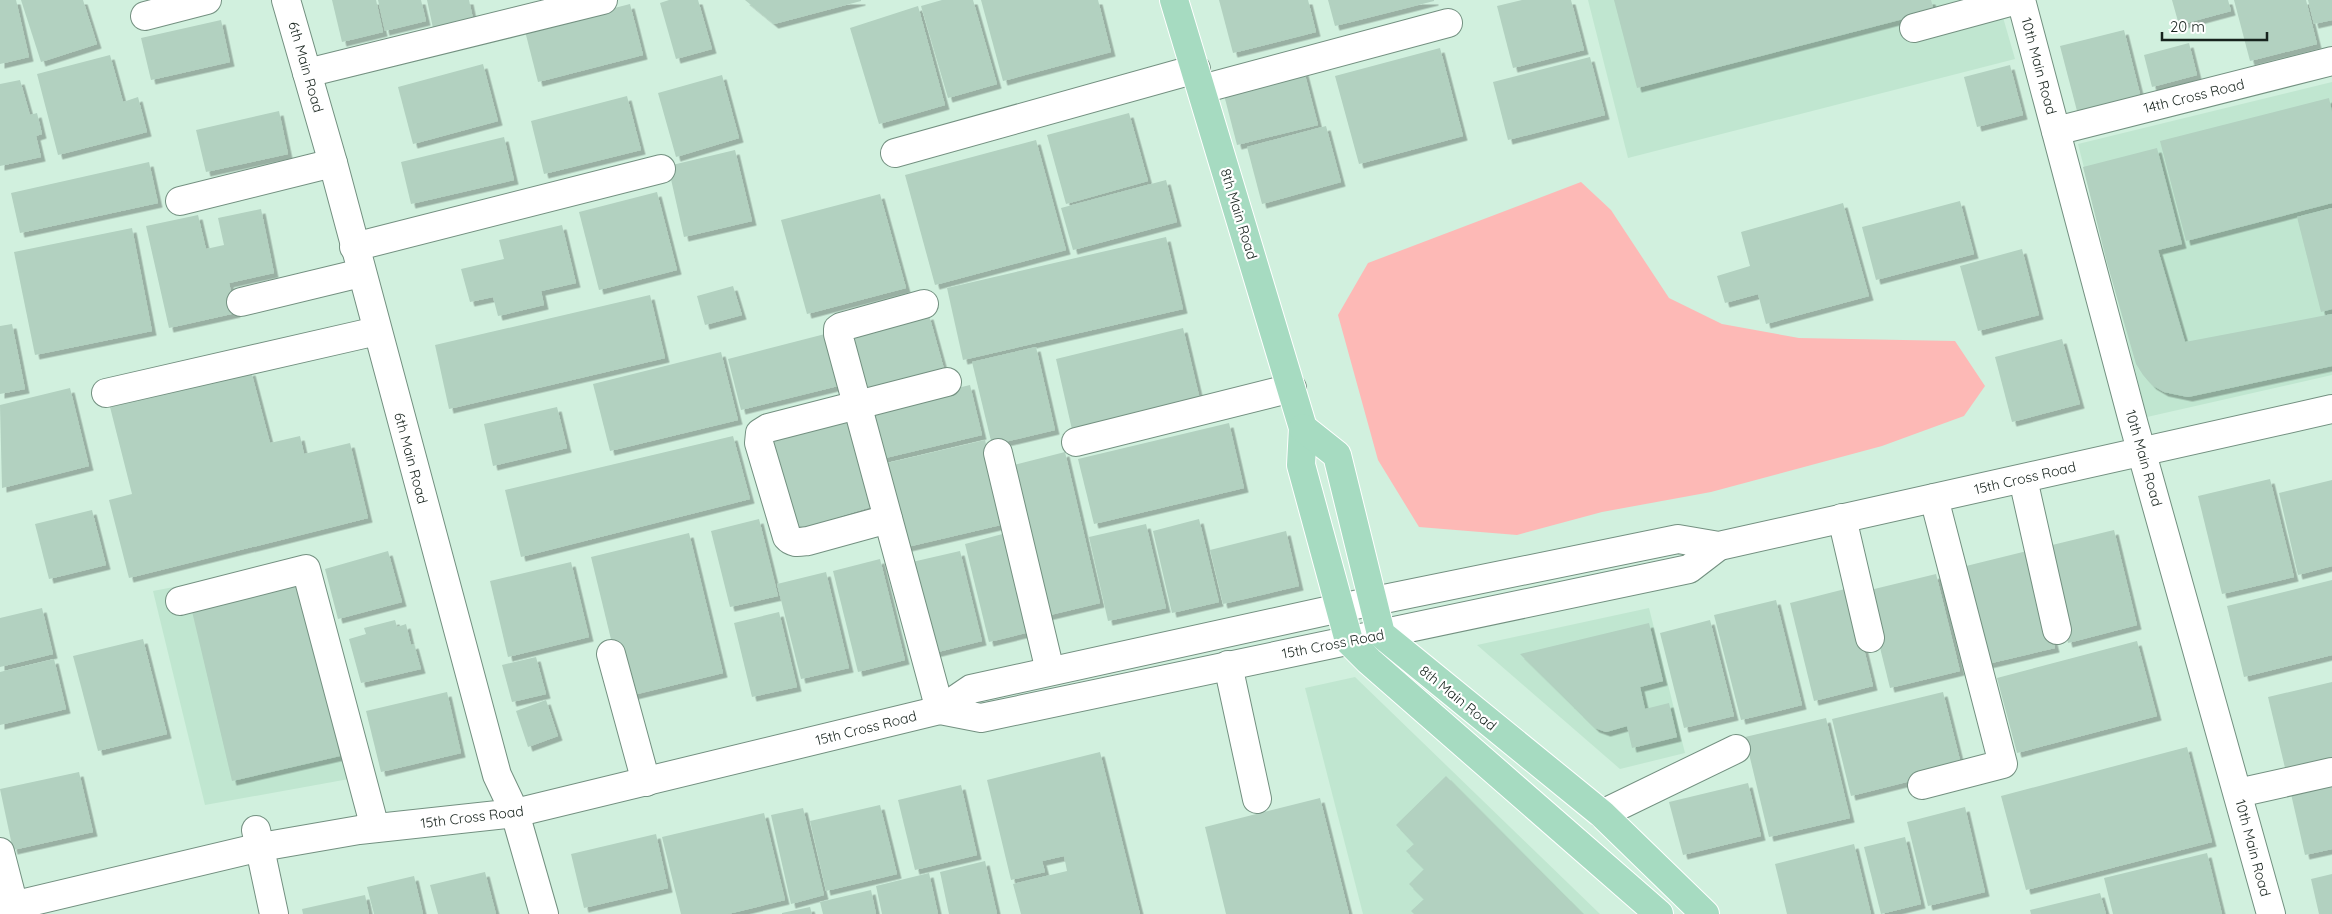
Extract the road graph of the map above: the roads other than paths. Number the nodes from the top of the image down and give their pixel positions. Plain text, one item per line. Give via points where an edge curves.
1 (207, 0) edge
2 (286, 0) edge
3 (603, 0) edge
4 (1174, 0) edge
5 (2019, 0) edge
6 (144, 16) dead end
7 (1448, 23) dead end
8 (1914, 28) dead end
9 (2332, 61) edge
10 (307, 73) junction
11 (1199, 79) junction
12 (2056, 131) junction
13 (895, 153) dead end
14 (333, 163) junction
15 (660, 169) dead end
16 (180, 201) dead end
17 (354, 247) junction
18 (361, 273) junction
19 (241, 302) dead end
20 (924, 304) dead end
21 (377, 331) junction
22 (947, 382) dead end
23 (1292, 388) junction
24 (106, 393) dead end
25 (857, 405) junction
26 (2332, 410) edge
27 (1303, 428) junction
28 (1076, 442) dead end
29 (2142, 452) junction
30 (998, 453) dead end
31 (2023, 478) junction
32 (1934, 498) junction
33 (1842, 518) junction
34 (888, 519) junction
35 (1719, 546) junction
36 (180, 601) dead end
37 (1373, 602) junction
38 (1340, 608) junction
39 (2057, 630) dead end
40 (1381, 634) junction
41 (1870, 638) dead end
42 (1349, 641) junction
43 (611, 654) dead end
44 (1228, 665) junction
45 (1050, 672) junction
46 (940, 710) junction
47 (1736, 749) dead end
48 (2332, 772) edge
49 (646, 782) junction
50 (1922, 785) dead end
51 (2238, 793) junction
52 (1257, 799) dead end
53 (515, 813) junction
54 (1602, 814) junction
55 (375, 828) junction
56 (263, 840) junction
57 (0, 852) edge
58 (7, 908) edge
59 (284, 910) edge
60 (544, 914) edge
61 (1659, 914) edge
62 (1705, 914) edge
63 (2270, 914) edge

1 - 6 street
2 - 10 street, 6th Main Road
3 - 10 street
4 - 11 main road, 8th Main Road
5 - 8 street
5 - 12 street, 10th Main Road
7 - 11 street
9 - 12 street, 14th Cross Road
10 - 14 street, 6th Main Road
11 - 13 street
11 - 23 main road, 8th Main Road
12 - 29 street, 10th Main Road
14 - 16 street
14 - 17 street, 6th Main Road
15 - 17 street
17 - 18 street, 6th Main Road
18 - 19 street
18 - 21 street, 6th Main Road
20 - 25 street via 838,329
21 - 24 street
21 - 53 street, 6th Main Road via 497,775
22 - 25 street
23 - 27 main road, 8th Main Road
23 - 28 street
25 - 34 street
25 - 34 street via 764,429 760,433 760,444 790,540 808,541
26 - 29 street, 15th Cross Road
27 - 37 main road via 1337,455
27 - 38 main road, 8th Main Road via 1301,465
29 - 31 street, 15th Cross Road
29 - 51 street, 10th Main Road
30 - 45 street
31 - 32 street, 15th Cross Road
31 - 39 street
32 - 33 street, 15th Cross Road
32 - 50 street via 2003,764
33 - 35 street, 15th Cross Road
33 - 41 street
34 - 46 street
35 - 37 street, 15th Cross Road via 1678,539
35 - 40 street, 15th Cross Road via 1689,569
36 - 55 street via 306,568
37 - 38 street, 15th Cross Road
37 - 40 main road
38 - 42 main road, 8th Main Road
38 - 45 street, 15th Cross Road
40 - 42 street, 15th Cross Road
40 - 54 main road, 8th Main Road
42 - 44 street, 15th Cross Road
42 - 61 main road, 8th Main Road
43 - 49 street
44 - 46 street, 15th Cross Road via 981,718
44 - 52 street
45 - 46 street, 15th Cross Road via 971,689
46 - 49 street, 15th Cross Road
47 - 54 street
48 - 51 street
49 - 53 street, 15th Cross Road
51 - 63 street, 10th Main Road
53 - 55 street, 15th Cross Road
53 - 60 street, 6th Main Road
54 - 62 main road, 8th Main Road
55 - 56 street, 15th Cross Road
56 - 58 street, 15th Cross Road
56 - 59 street
57 - 58 street

